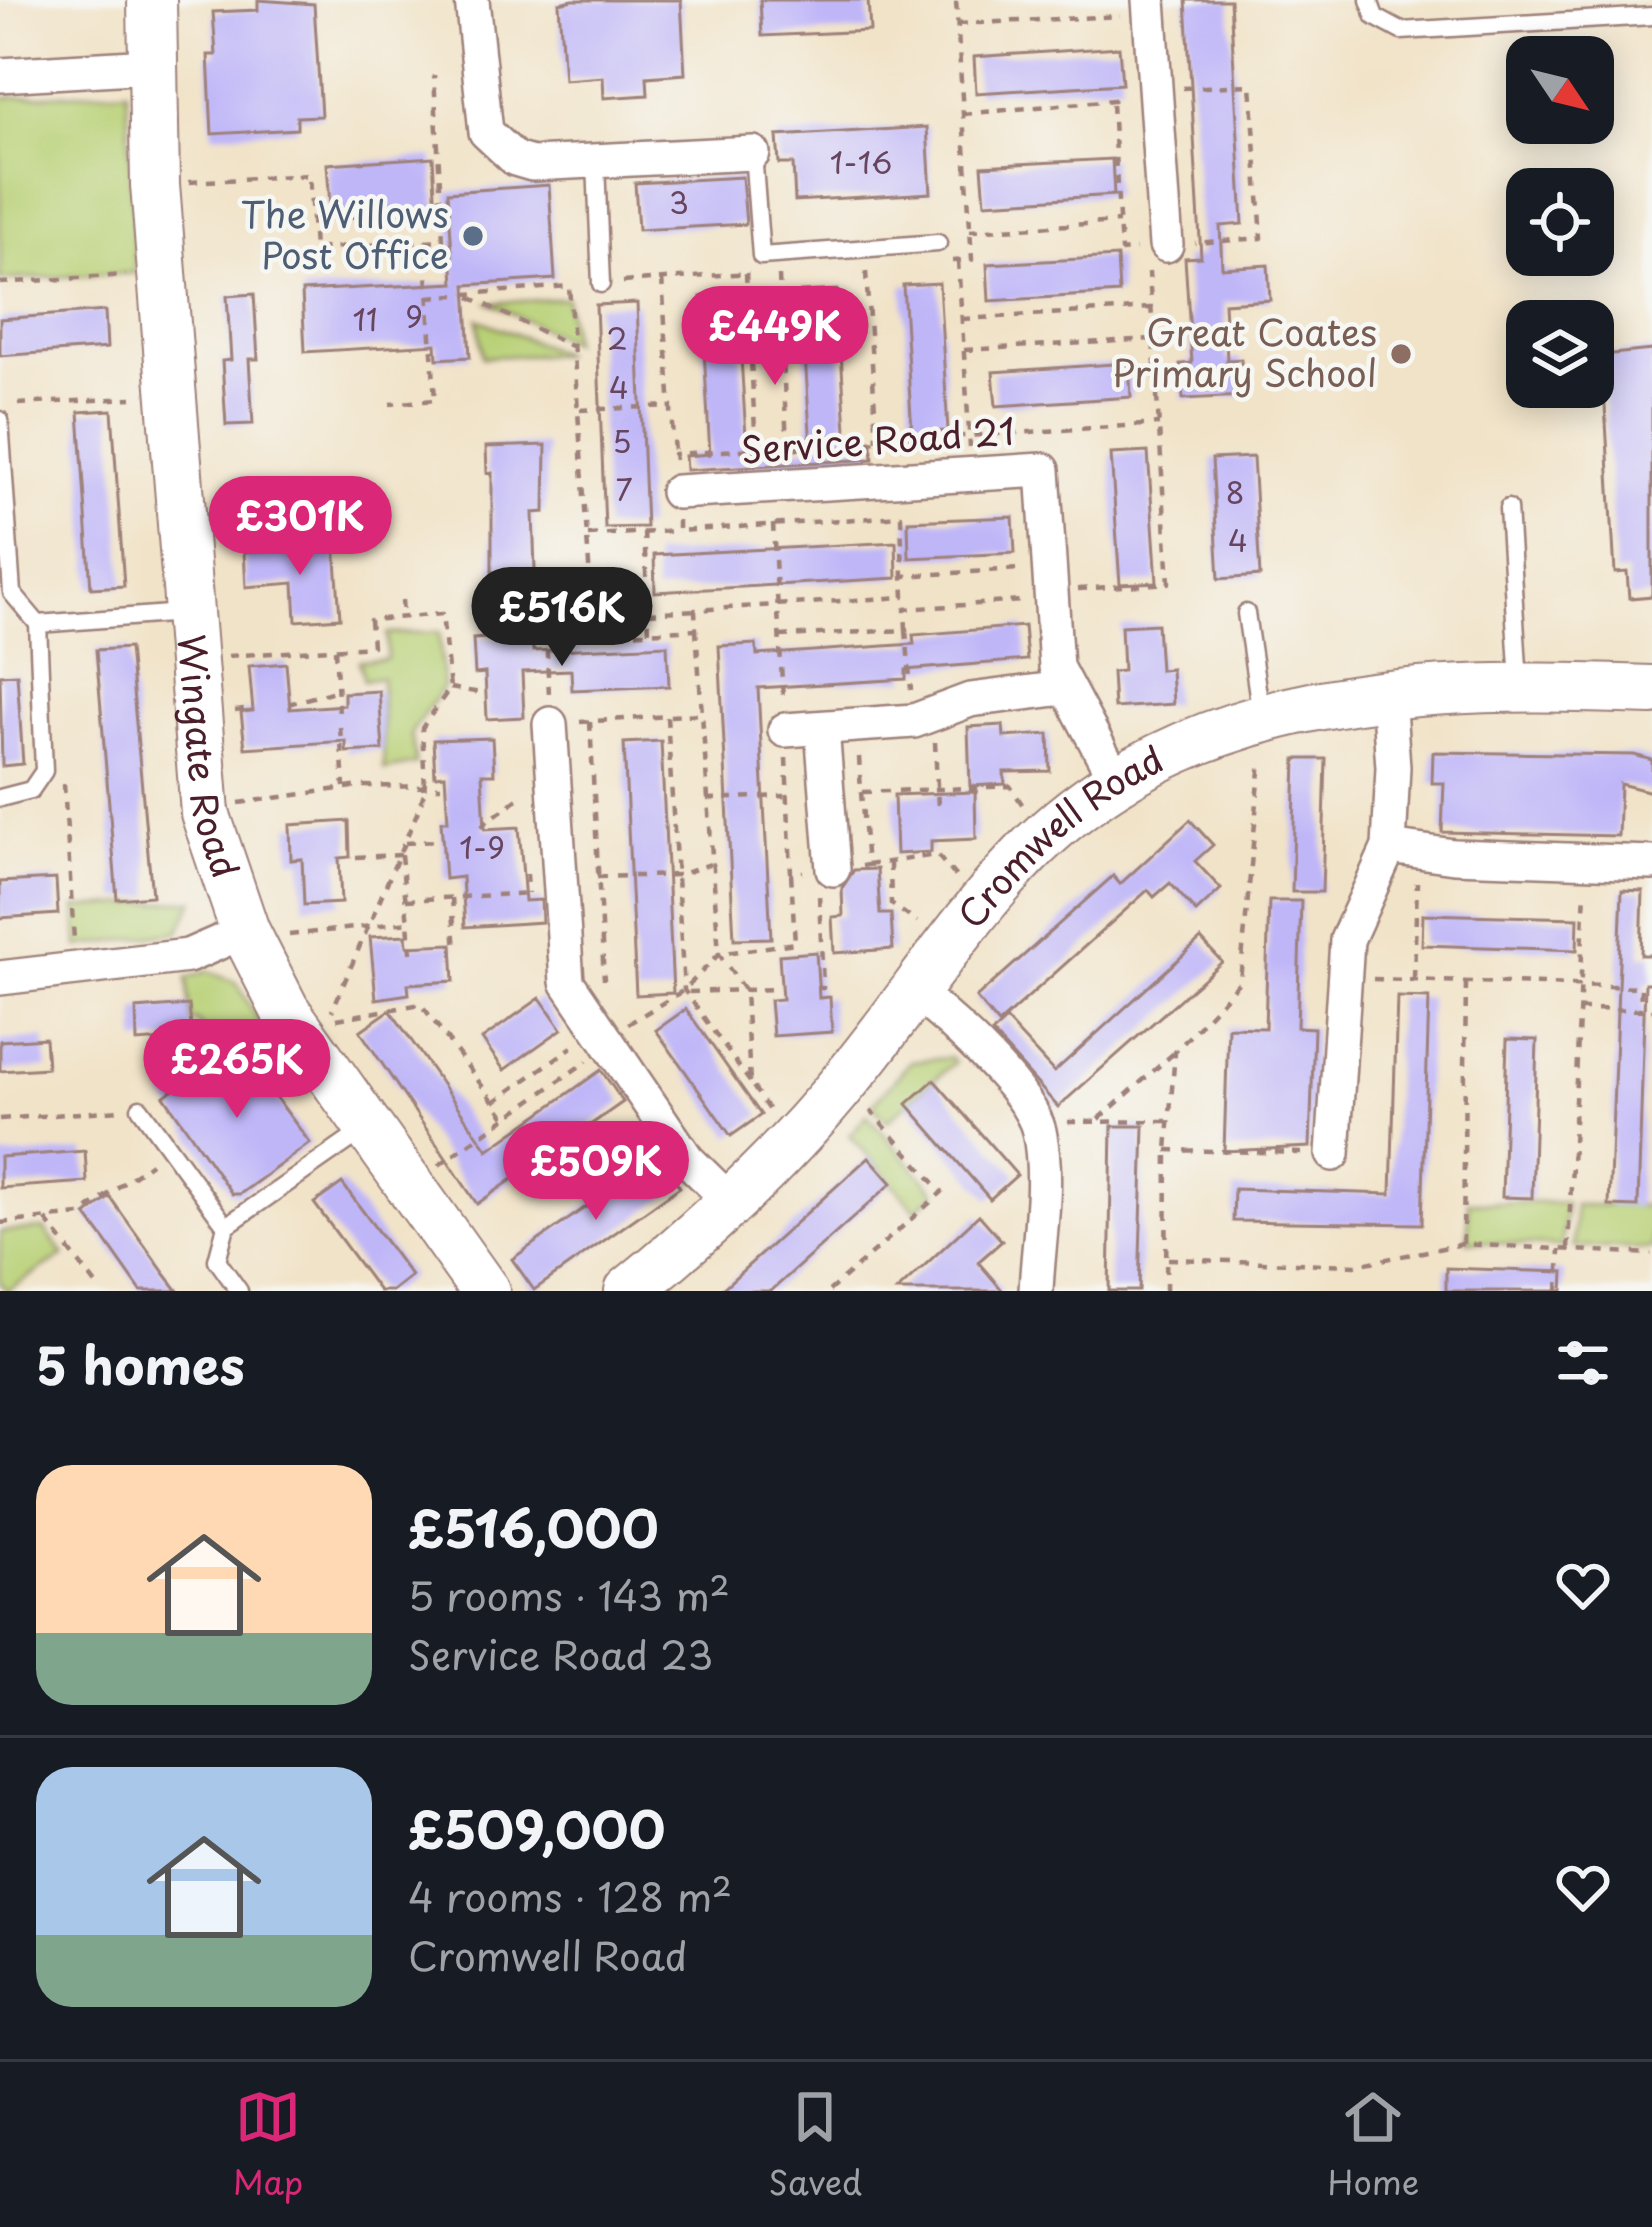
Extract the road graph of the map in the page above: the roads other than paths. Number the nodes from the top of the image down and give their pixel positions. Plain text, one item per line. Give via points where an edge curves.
1 (152, 0) edge
2 (472, 0) edge
3 (1369, 0) edge
4 (1150, 7) edge
5 (1652, 16) edge
6 (151, 66) junction
7 (0, 76) edge
8 (753, 153) joint
9 (596, 163) junction
10 (938, 243) dead end
11 (1157, 256) road end
12 (601, 284) dead end
13 (0, 420) edge
14 (677, 492) dead end
15 (1508, 508) dead end
16 (1246, 614) dead end
17 (38, 624) junction
18 (187, 635) junction
19 (1063, 688) junction
20 (1519, 689) junction
21 (1652, 690) edge
22 (1388, 694) junction
23 (1262, 716) junction
24 (550, 724) road end
25 (822, 728) junction
26 (785, 730) dead end
27 (1117, 782) junction
28 (0, 798) edge
29 (1404, 849) junction
30 (1652, 863) edge
31 (826, 881) road end
32 (248, 936) junction
33 (0, 978) edge
34 (914, 992) junction
35 (140, 1108) road end
36 (368, 1127) junction
37 (1333, 1154) dead end
38 (732, 1203) junction
39 (226, 1226) junction
40 (239, 1291) edge
41 (485, 1291) edge
42 (629, 1291) edge
43 (1036, 1291) edge

1 - 6 street, Wingate Road
2 - 9 street via 486,132 532,164
3 - 5 lane via 1375,17 1401,31
4 - 11 street
6 - 7 street
6 - 18 street, Wingate Road via 170,396 187,508
8 - 9 street
8 - 10 lane via 761,256
9 - 12 lane
13 - 17 lane via 12,593
14 - 19 street, Service Road 21 via 1043,470
15 - 20 lane
16 - 23 lane
17 - 18 lane
17 - 28 lane via 44,771 32,790
18 - 32 street, Wingate Road via 204,805
19 - 25 street
19 - 27 street, Service Road 21
20 - 21 street, Cromwell Road
20 - 22 street, Cromwell Road
22 - 23 street, Cromwell Road
22 - 29 street
23 - 27 street, Cromwell Road
24 - 38 street via 567,982 687,1159
25 - 26 street
25 - 31 street
27 - 34 street, Cromwell Road via 1045,838
29 - 30 street
29 - 37 street via 1348,940
32 - 33 street via 188,956
32 - 36 street, Wingate Road via 285,1010
34 - 38 street, Cromwell Road via 795,1140
34 - 43 street via 1034,1115 1041,1162
35 - 39 lane
36 - 39 lane
36 - 41 street, Wingate Road
38 - 42 street, Cromwell Road
39 - 40 lane via 217,1261

